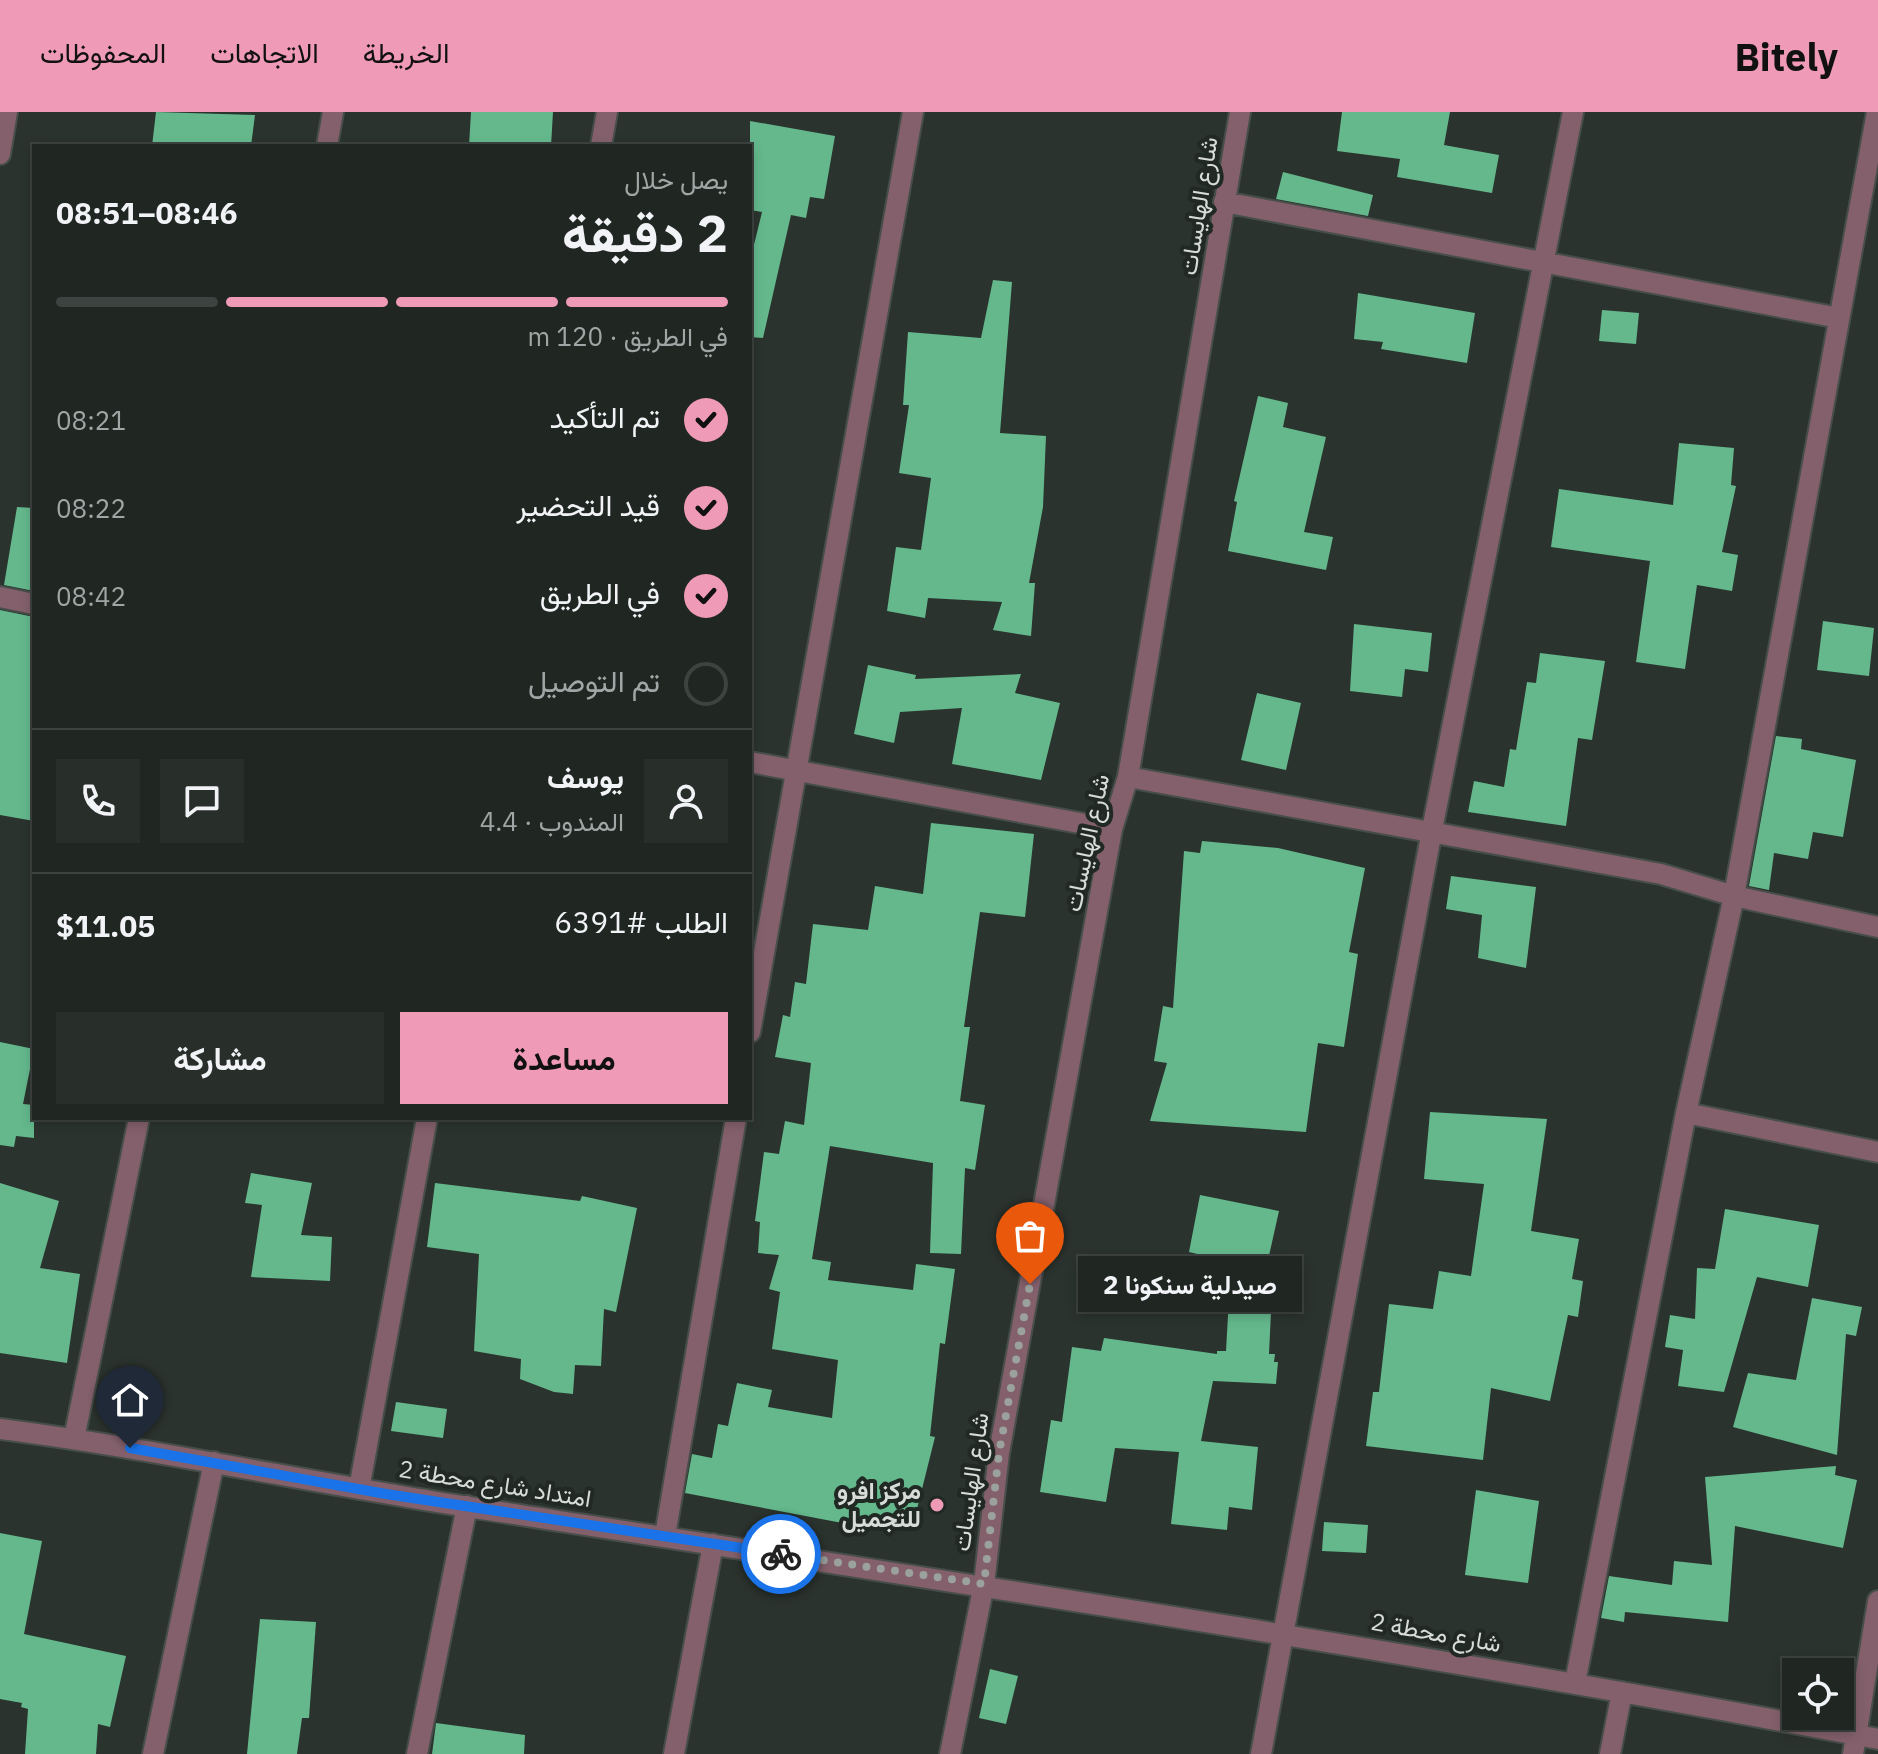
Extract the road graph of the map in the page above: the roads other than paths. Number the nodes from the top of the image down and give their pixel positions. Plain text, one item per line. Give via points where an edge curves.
1 (7, 112) edge
2 (333, 112) edge
3 (607, 112) edge
4 (913, 112) edge
5 (1240, 112) edge
6 (1573, 112) edge
7 (1877, 112) edge
8 (327, 144) edge
9 (601, 144) edge
10 (0, 154) edge
11 (1224, 202) junction
12 (1544, 260) junction
13 (1839, 318) junction
14 (0, 597) edge
15 (32, 604) edge
16 (752, 762) edge
17 (795, 771) junction
18 (1128, 777) junction
19 (1112, 829) junction
20 (1432, 830) junction
21 (1734, 896) junction
22 (1878, 927) edge
23 (753, 998) edge
24 (1686, 1113) junction
25 (139, 1120) edge
26 (427, 1120) edge
27 (736, 1120) edge
28 (1878, 1152) edge
29 (0, 1429) edge
30 (74, 1439) junction
31 (214, 1462) junction
32 (359, 1489) junction
33 (467, 1506) junction
34 (665, 1536) junction
35 (713, 1544) junction
36 (984, 1584) junction
37 (1878, 1601) edge
38 (1284, 1632) junction
39 (1575, 1683) junction
40 (1622, 1692) junction
41 (1878, 1739) edge
42 (1854, 1744) edge
43 (153, 1754) edge
44 (417, 1754) edge
45 (674, 1754) edge
46 (950, 1754) edge
47 (1261, 1754) edge
48 (1610, 1754) edge

1 - 10 street
2 - 8 street
3 - 9 street
4 - 17 street
5 - 11 street, شارع الهايسات
6 - 12 street
7 - 13 street
11 - 12 street
11 - 18 street, شارع الهايسات
12 - 13 street
12 - 20 street
13 - 21 street
14 - 15 street
16 - 17 street
17 - 19 street
17 - 23 street
18 - 19 street, شارع الهايسات
18 - 20 street
19 - 36 street, شارع الهايسات via 999,1453
20 - 21 street via 1661,874
20 - 38 street
21 - 22 street
21 - 24 street
24 - 28 street
24 - 39 street
25 - 30 street
26 - 32 street
27 - 34 street
29 - 30 street, امتداد شارع محطة 2
30 - 31 street, امتداد شارع محطة 2
31 - 32 street, امتداد شارع محطة 2
31 - 43 street
32 - 33 street, امتداد شارع محطة 2
33 - 34 street, امتداد شارع محطة 2
33 - 44 street
34 - 35 street, امتداد شارع محطة 2
35 - 36 street, امتداد شارع محطة 2
35 - 45 street
36 - 38 street, شارع محطة 2
36 - 46 street, شارع الهايسات
37 - 42 street
38 - 39 street, شارع محطة 2
38 - 47 street
39 - 40 street, شارع محطة 2
40 - 42 street, شارع محطة 2
40 - 48 street
41 - 42 street, شارع محطة 2

